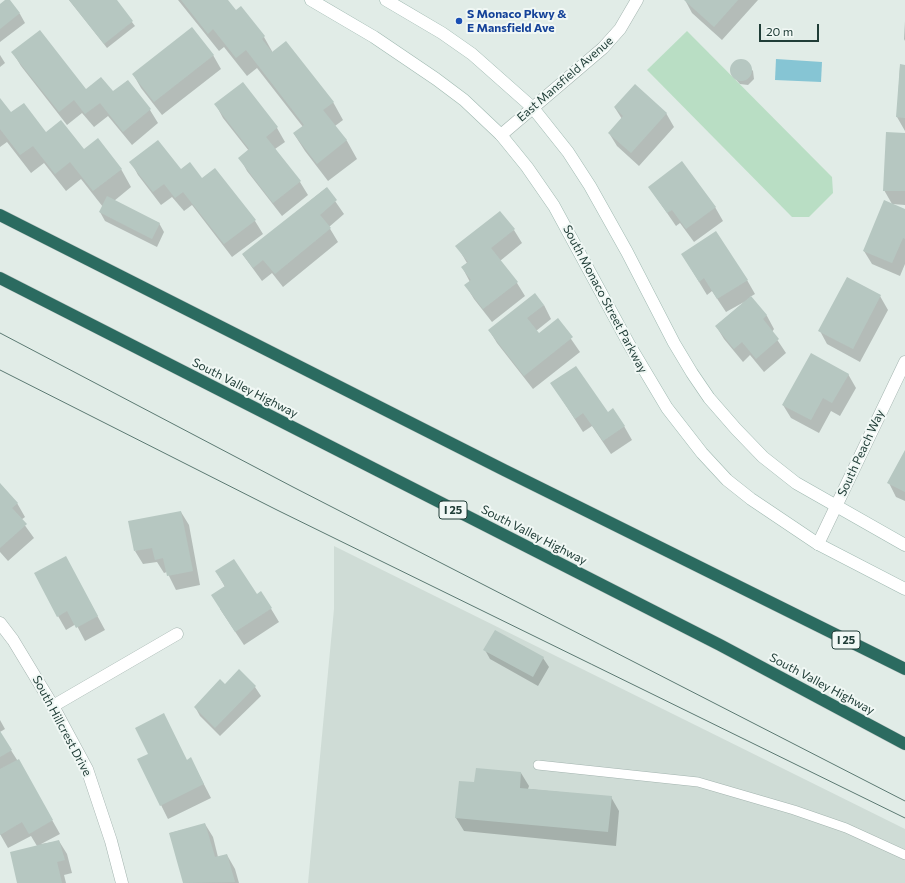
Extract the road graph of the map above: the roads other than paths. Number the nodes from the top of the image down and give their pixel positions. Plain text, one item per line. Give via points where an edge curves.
1 (311, 0) edge
2 (386, 0) edge
3 (637, 0) edge
4 (533, 108) junction
5 (501, 135) junction
6 (0, 215) edge
7 (0, 278) edge
8 (905, 362) edge
9 (836, 507) junction
10 (818, 544) junction
11 (905, 545) edge
12 (905, 589) edge
13 (0, 623) edge
14 (177, 634) dead end
15 (905, 669) edge
16 (53, 706) junction
17 (905, 744) edge
18 (538, 765) dead end
19 (905, 855) edge
20 (122, 883) edge

1 - 5 main road, South Monaco Street Parkway via 374,37 436,79 464,100
2 - 4 main road via 472,54
3 - 4 main road, East Mansfield Avenue via 613,38
4 - 5 main road, East Mansfield Avenue
4 - 9 main road via 564,147 590,186 674,343 709,398 763,457 796,483
5 - 10 main road, South Monaco Street Parkway via 554,206 646,376 684,432 727,480
6 - 15 highway, I 25
7 - 17 highway, South Valley Highway / I 25 via 720,645
8 - 9 main road, South Peach Way
9 - 10 main road, South Peach Way
9 - 11 main road
10 - 12 main road, South Monaco Street Parkway
13 - 16 main road, South Hillcrest Drive via 14,640
14 - 16 main road
16 - 20 main road, South Hillcrest Drive via 87,769
18 - 19 lane via 698,782 846,828

